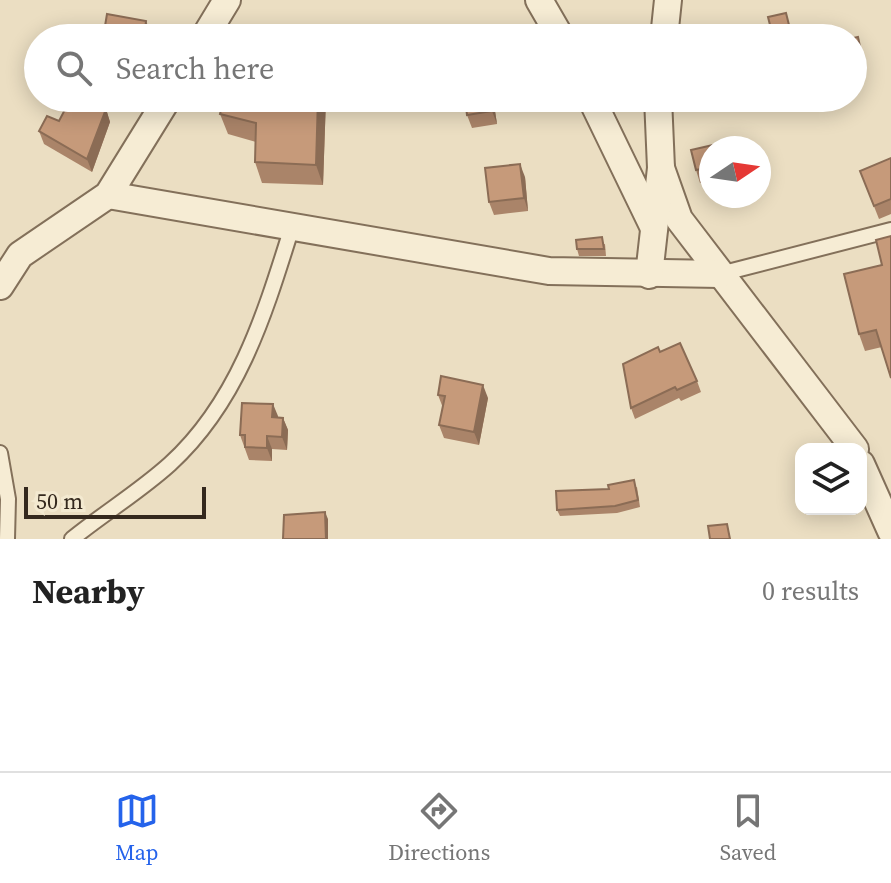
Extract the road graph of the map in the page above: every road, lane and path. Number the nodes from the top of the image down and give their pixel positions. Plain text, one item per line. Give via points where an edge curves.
1 (227, 0) edge
2 (539, 0) edge
3 (668, 0) edge
4 (212, 24) edge
5 (553, 24) edge
6 (665, 24) edge
7 (159, 112) edge
8 (598, 112) edge
9 (659, 112) edge
10 (661, 168) junction
11 (108, 195) junction
12 (292, 227) junction
13 (654, 230) junction
14 (891, 230) edge
15 (720, 274) junction
16 (649, 275) junction
17 (0, 286) edge
18 (850, 443) edge
19 (0, 453) edge
20 (867, 477) edge
21 (891, 531) edge
22 (7, 539) edge
23 (72, 539) edge

1 - 4 street
2 - 5 street
3 - 6 street
7 - 11 street
8 - 13 street
9 - 10 street
10 - 13 street
10 - 15 street via 679,219
11 - 12 street
11 - 17 street via 20,255
12 - 16 street via 549,271
12 - 23 lane via 261,327 225,398 173,461
13 - 16 street
14 - 15 lane
15 - 16 street
15 - 18 street
19 - 22 lane via 8,499
20 - 21 street

